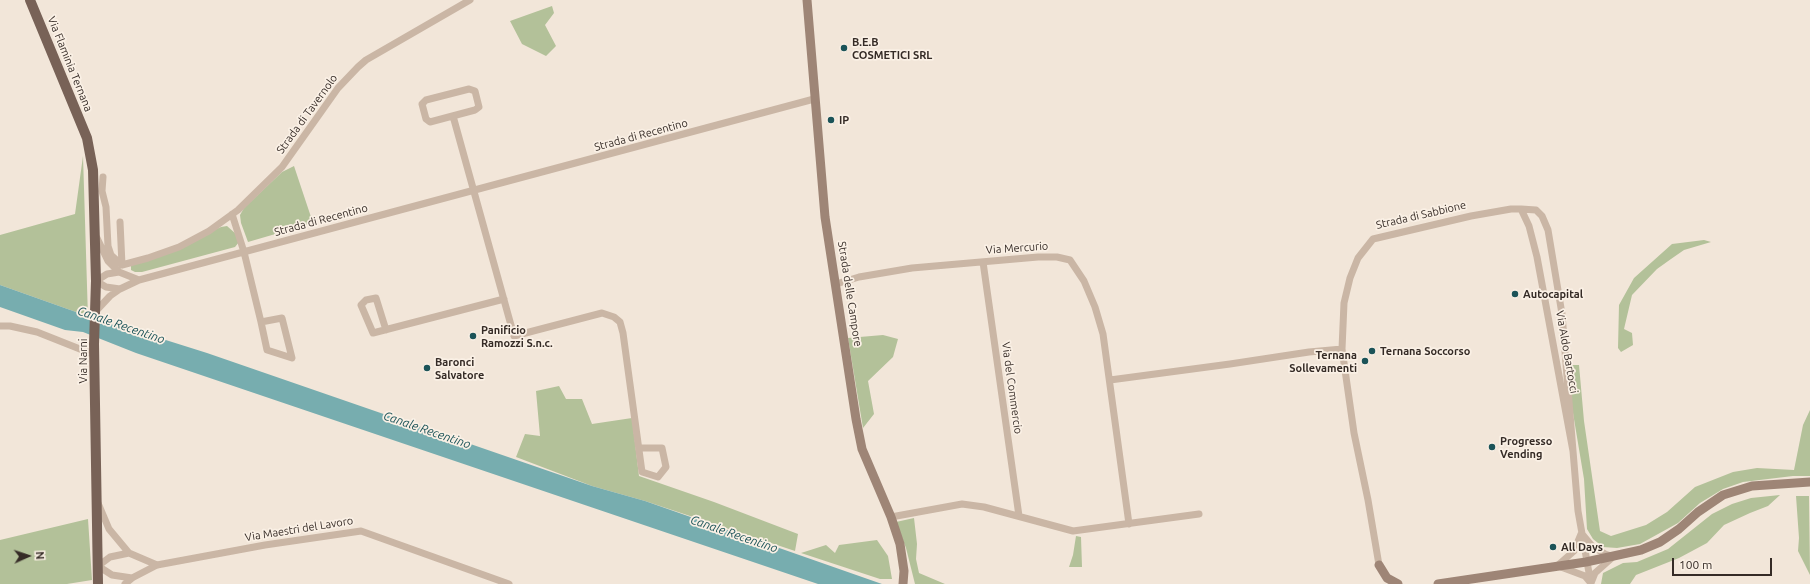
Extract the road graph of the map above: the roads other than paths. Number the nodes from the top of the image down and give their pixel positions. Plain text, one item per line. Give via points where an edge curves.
1 (30, 0) edge
2 (470, 0) edge
3 (807, 0) edge
4 (814, 99) junction
5 (453, 116) junction
6 (87, 138) joint
7 (103, 177) dead end
8 (474, 191) junction
9 (1521, 209) junction
10 (232, 214) junction
11 (120, 222) dead end
12 (95, 234) junction
13 (244, 252) junction
14 (983, 262) junction
15 (122, 265) junction
16 (119, 272) junction
17 (139, 280) junction
18 (96, 281) junction
19 (836, 284) junction
20 (120, 289) junction
21 (504, 299) junction
22 (95, 312) junction
23 (261, 322) junction
24 (0, 326) edge
25 (386, 330) junction
26 (1342, 349) junction
27 (95, 355) junction
28 (1110, 380) junction
29 (639, 448) junction
30 (1573, 451) junction
31 (1810, 482) edge
32 (96, 499) junction
33 (1200, 514) dead end
34 (1019, 516) junction
35 (891, 517) junction
36 (1129, 524) junction
37 (1582, 534) junction
38 (129, 553) junction
39 (1613, 557) junction
40 (1586, 562) junction
41 (157, 565) junction
42 (1379, 565) junction
43 (98, 566) junction
44 (1557, 566) junction
45 (132, 578) junction
46 (1591, 583) edge
47 (98, 584) edge
48 (125, 584) edge
49 (509, 584) edge
50 (903, 584) edge
51 (1382, 584) edge
52 (1398, 584) edge
53 (1438, 584) edge

1 - 6 main road, Via Flaminia Ternana
2 - 10 street, Strada di Tavernolo via 358,67 338,88 282,167
3 - 4 street, Strada delle Campore
4 - 8 street, Strada di Recentino
4 - 19 street, Strada delle Campore via 826,217
5 - 5 street via 478,107 475,91 470,89 426,100 422,104 426,119 430,122
5 - 8 street
6 - 12 main road, Via Narni via 93,170
7 - 15 street via 102,191 106,207 108,246 111,255
8 - 13 street, Strada di Recentino
8 - 21 street
9 - 26 street, Strada di Sabbione via 1471,216 1373,239 1358,258 1350,278 1344,303
9 - 30 street, Via Aldo Bartocci via 1529,226 1537,257
9 - 30 street, Via Aldo Bartocci via 1536,210 1542,216 1548,230 1562,314
10 - 13 street
10 - 15 street, Strada di Tavernolo via 210,231 179,247
11 - 15 street
12 - 16 street via 108,262
12 - 18 main road, Via Narni
13 - 17 street, Strada di Recentino
13 - 23 street
14 - 19 street, Via Mercurio via 912,268 859,277
14 - 28 street, Via Mercurio via 1038,257 1070,260 1084,281 1095,307 1103,334
14 - 34 street, Via del Commercio
16 - 17 street
16 - 18 street via 107,274
17 - 20 street, Strada di Recentino
18 - 20 street via 106,287
18 - 22 main road, Via Narni
19 - 35 street, Strada delle Campore via 862,449
20 - 22 street, Strada di Recentino
21 - 25 street
21 - 29 street via 514,336 602,313 620,322
22 - 27 main road, Via Narni
23 - 23 street via 267,350 292,358 282,318
24 - 27 street via 37,332
25 - 25 street via 374,333 361,305 366,300 376,298
26 - 28 street
26 - 42 street, Strada di Sabbione via 1354,433
27 - 32 main road, Via Narni
28 - 36 street, Via Mercurio
29 - 29 street via 642,472 658,477 666,467 662,448
30 - 37 street, Via Aldo Bartocci
31 - 39 street via 1746,487 1723,495 1660,542
32 - 38 street via 109,529
32 - 43 main road, Via Narni
33 - 36 street
34 - 35 street via 962,504
34 - 36 street via 1073,530
35 - 50 street, Strada delle Campore via 900,544
37 - 39 street via 1592,546
37 - 40 street, Via Aldo Bartocci
37 - 44 street via 1574,551
38 - 41 street
38 - 43 street via 110,557
39 - 40 street
39 - 46 street via 1595,574
40 - 44 street
40 - 46 street, Via Aldo Bartocci
41 - 45 street, Via Maestri del Lavoro
41 - 49 street, Via Maestri del Lavoro via 361,531
42 - 51 street, Strada di Sabbione
42 - 52 street via 1387,578
43 - 45 street via 112,575
43 - 47 main road, Via Narni
44 - 46 street via 1585,576
44 - 53 street
45 - 48 street, Via Maestri del Lavoro

